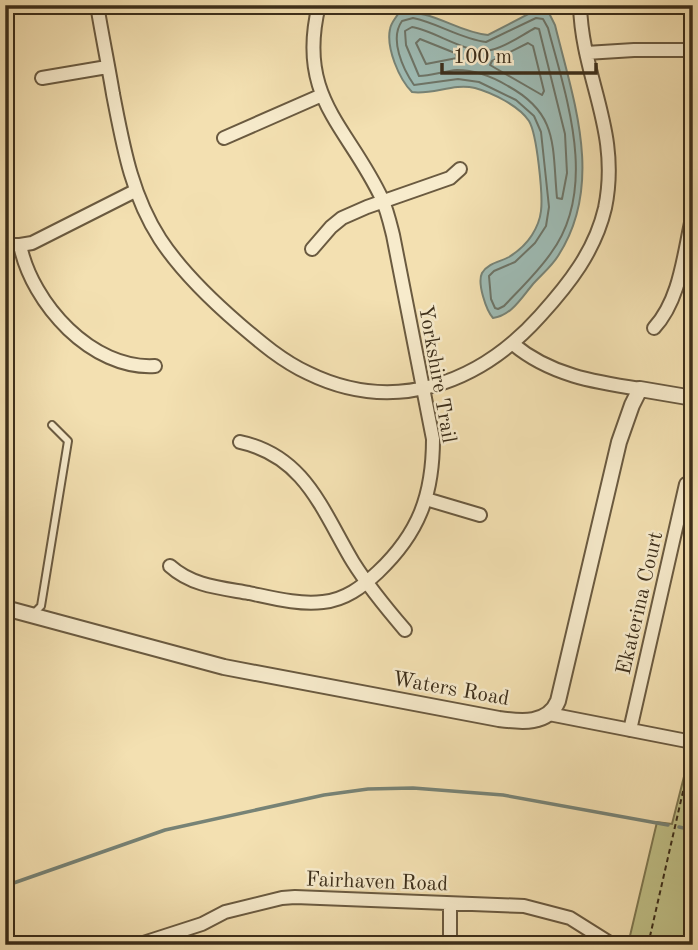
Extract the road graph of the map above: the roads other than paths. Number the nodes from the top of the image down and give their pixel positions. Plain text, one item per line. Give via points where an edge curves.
1 (97, 5) edge
2 (319, 5) edge
3 (580, 5) edge
4 (693, 50) edge
5 (586, 53) junction
6 (107, 67) junction
7 (42, 78) dead end
8 (322, 95) junction
9 (224, 138) dead end
10 (460, 169) dead end
11 (135, 191) junction
12 (384, 202) junction
13 (693, 214) edge
14 (5, 245) edge
15 (20, 246) junction
16 (312, 249) dead end
17 (654, 328) dead end
18 (513, 344) junction
19 (155, 366) dead end
20 (423, 389) junction
21 (640, 389) junction
22 (693, 398) edge
23 (52, 425) dead end
24 (240, 442) dead end
25 (686, 484) dead end
26 (426, 499) junction
27 (480, 515) dead end
28 (170, 566) dead end
29 (367, 582) junction
30 (5, 608) edge
31 (32, 616) junction
32 (405, 630) dead end
33 (549, 714) junction
34 (630, 730) junction
35 (690, 744) edge
36 (450, 904) junction
37 (137, 945) edge
38 (450, 945) edge
39 (613, 945) edge

1 - 6 street
2 - 8 street, Yorkshire Trail via 314,54
3 - 5 street
4 - 5 street
5 - 18 street via 609,153 604,211 592,247 571,280
6 - 7 street
6 - 11 street
8 - 9 street
8 - 12 street, Yorkshire Trail
10 - 12 street via 450,178
11 - 15 street
11 - 20 street via 152,226 179,264 214,303 274,352 304,372 347,387 389,392
12 - 16 street via 342,218
12 - 20 street, Yorkshire Trail
13 - 17 street via 673,298
14 - 15 street
15 - 19 street via 40,294 76,334 120,362
18 - 20 street via 474,371
18 - 21 street via 551,369
20 - 26 street, Yorkshire Trail via 433,439
21 - 22 street
21 - 33 street via 619,442 558,701
23 - 31 lane via 68,441 41,606
24 - 29 street via 266,449 299,474
25 - 34 street, Ekaterina Court
26 - 27 street
26 - 29 street, Yorkshire Trail via 405,543
28 - 29 street, Yorkshire Trail via 203,584 310,603 338,599
29 - 32 street
30 - 31 street, Waters Road
31 - 33 street, Waters Road via 258,675 509,721 531,721
33 - 34 street
34 - 35 street
36 - 37 street, Fairhaven Road via 282,898 225,912
36 - 38 street
36 - 39 street, Fairhaven Road via 524,906 555,913

